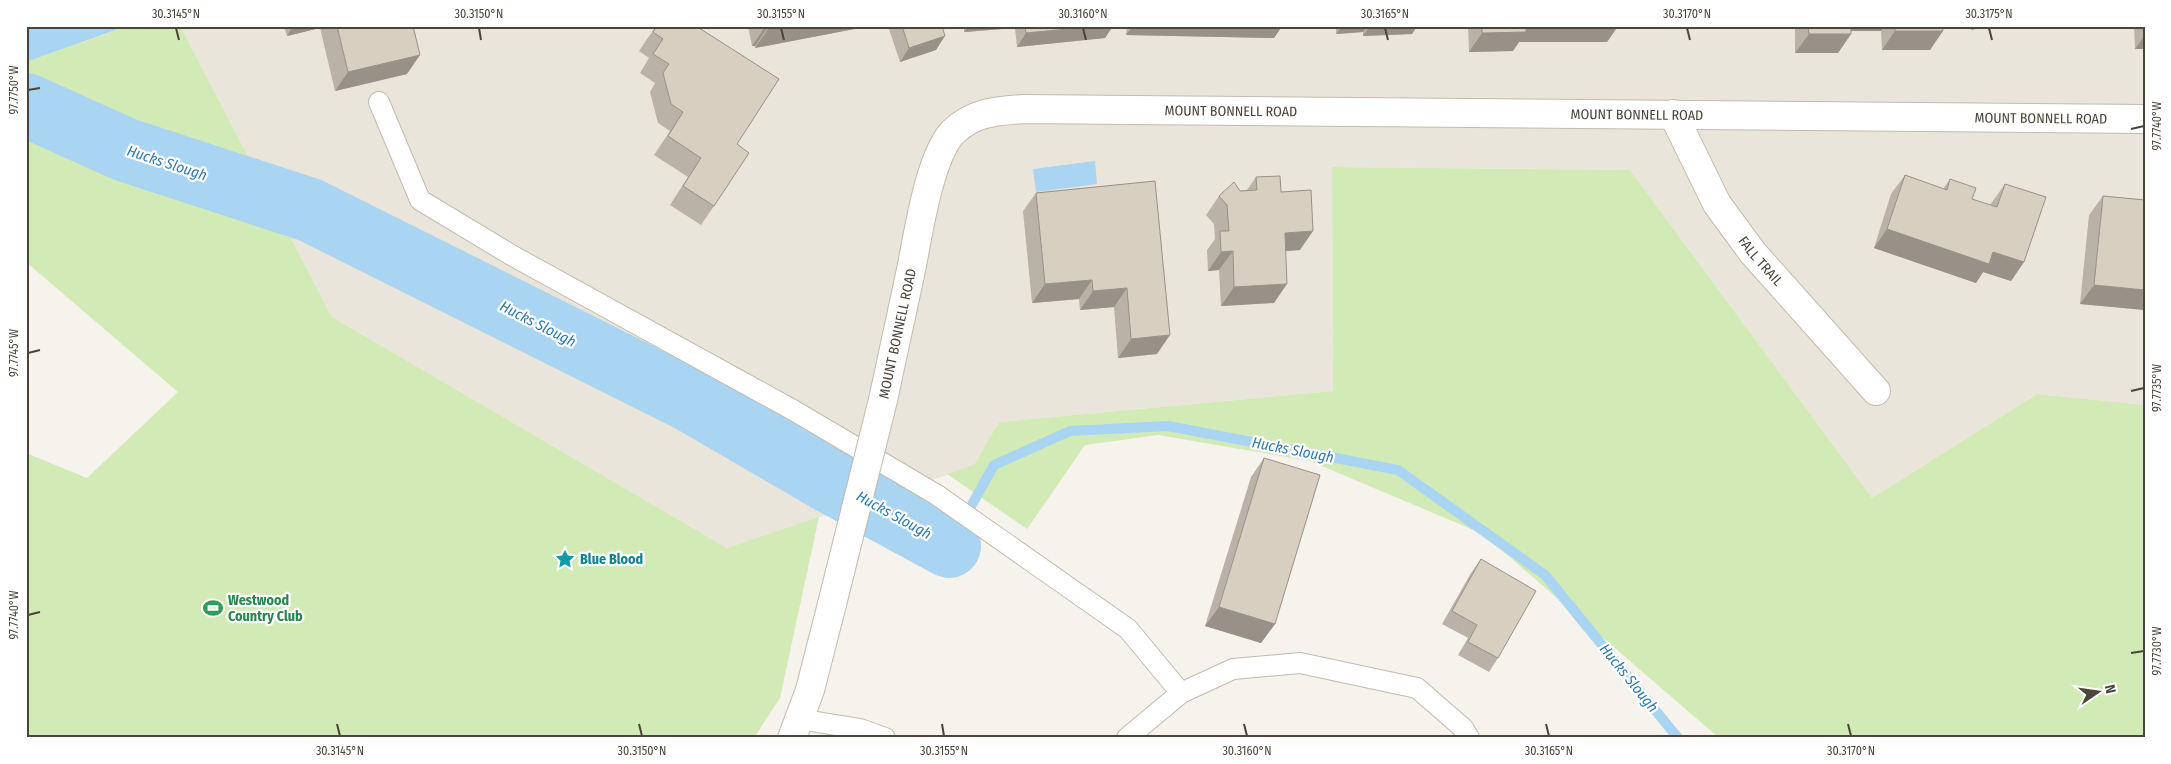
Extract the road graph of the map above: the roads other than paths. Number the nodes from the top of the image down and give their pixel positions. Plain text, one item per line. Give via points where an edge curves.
1 (379, 102) dead end
2 (1674, 114) junction
3 (2145, 119) edge
4 (1876, 390) dead end
5 (1181, 694) junction
6 (795, 728) edge
7 (886, 738) edge
8 (1127, 738) edge
9 (1469, 738) edge

1 - 5 lane via 420,200 513,256 793,410 937,495 1128,629
2 - 3 street, MOUNT BONNELL ROAD
2 - 4 street, FALL TRAIL via 1717,204 1753,253
2 - 6 street, MOUNT BONNELL ROAD, bridge via 1023,109 974,116 952,133 937,162 832,604 810,690
5 - 8 lane
5 - 9 lane via 1233,669 1300,663 1417,688 1463,728
6 - 7 lane via 860,729

